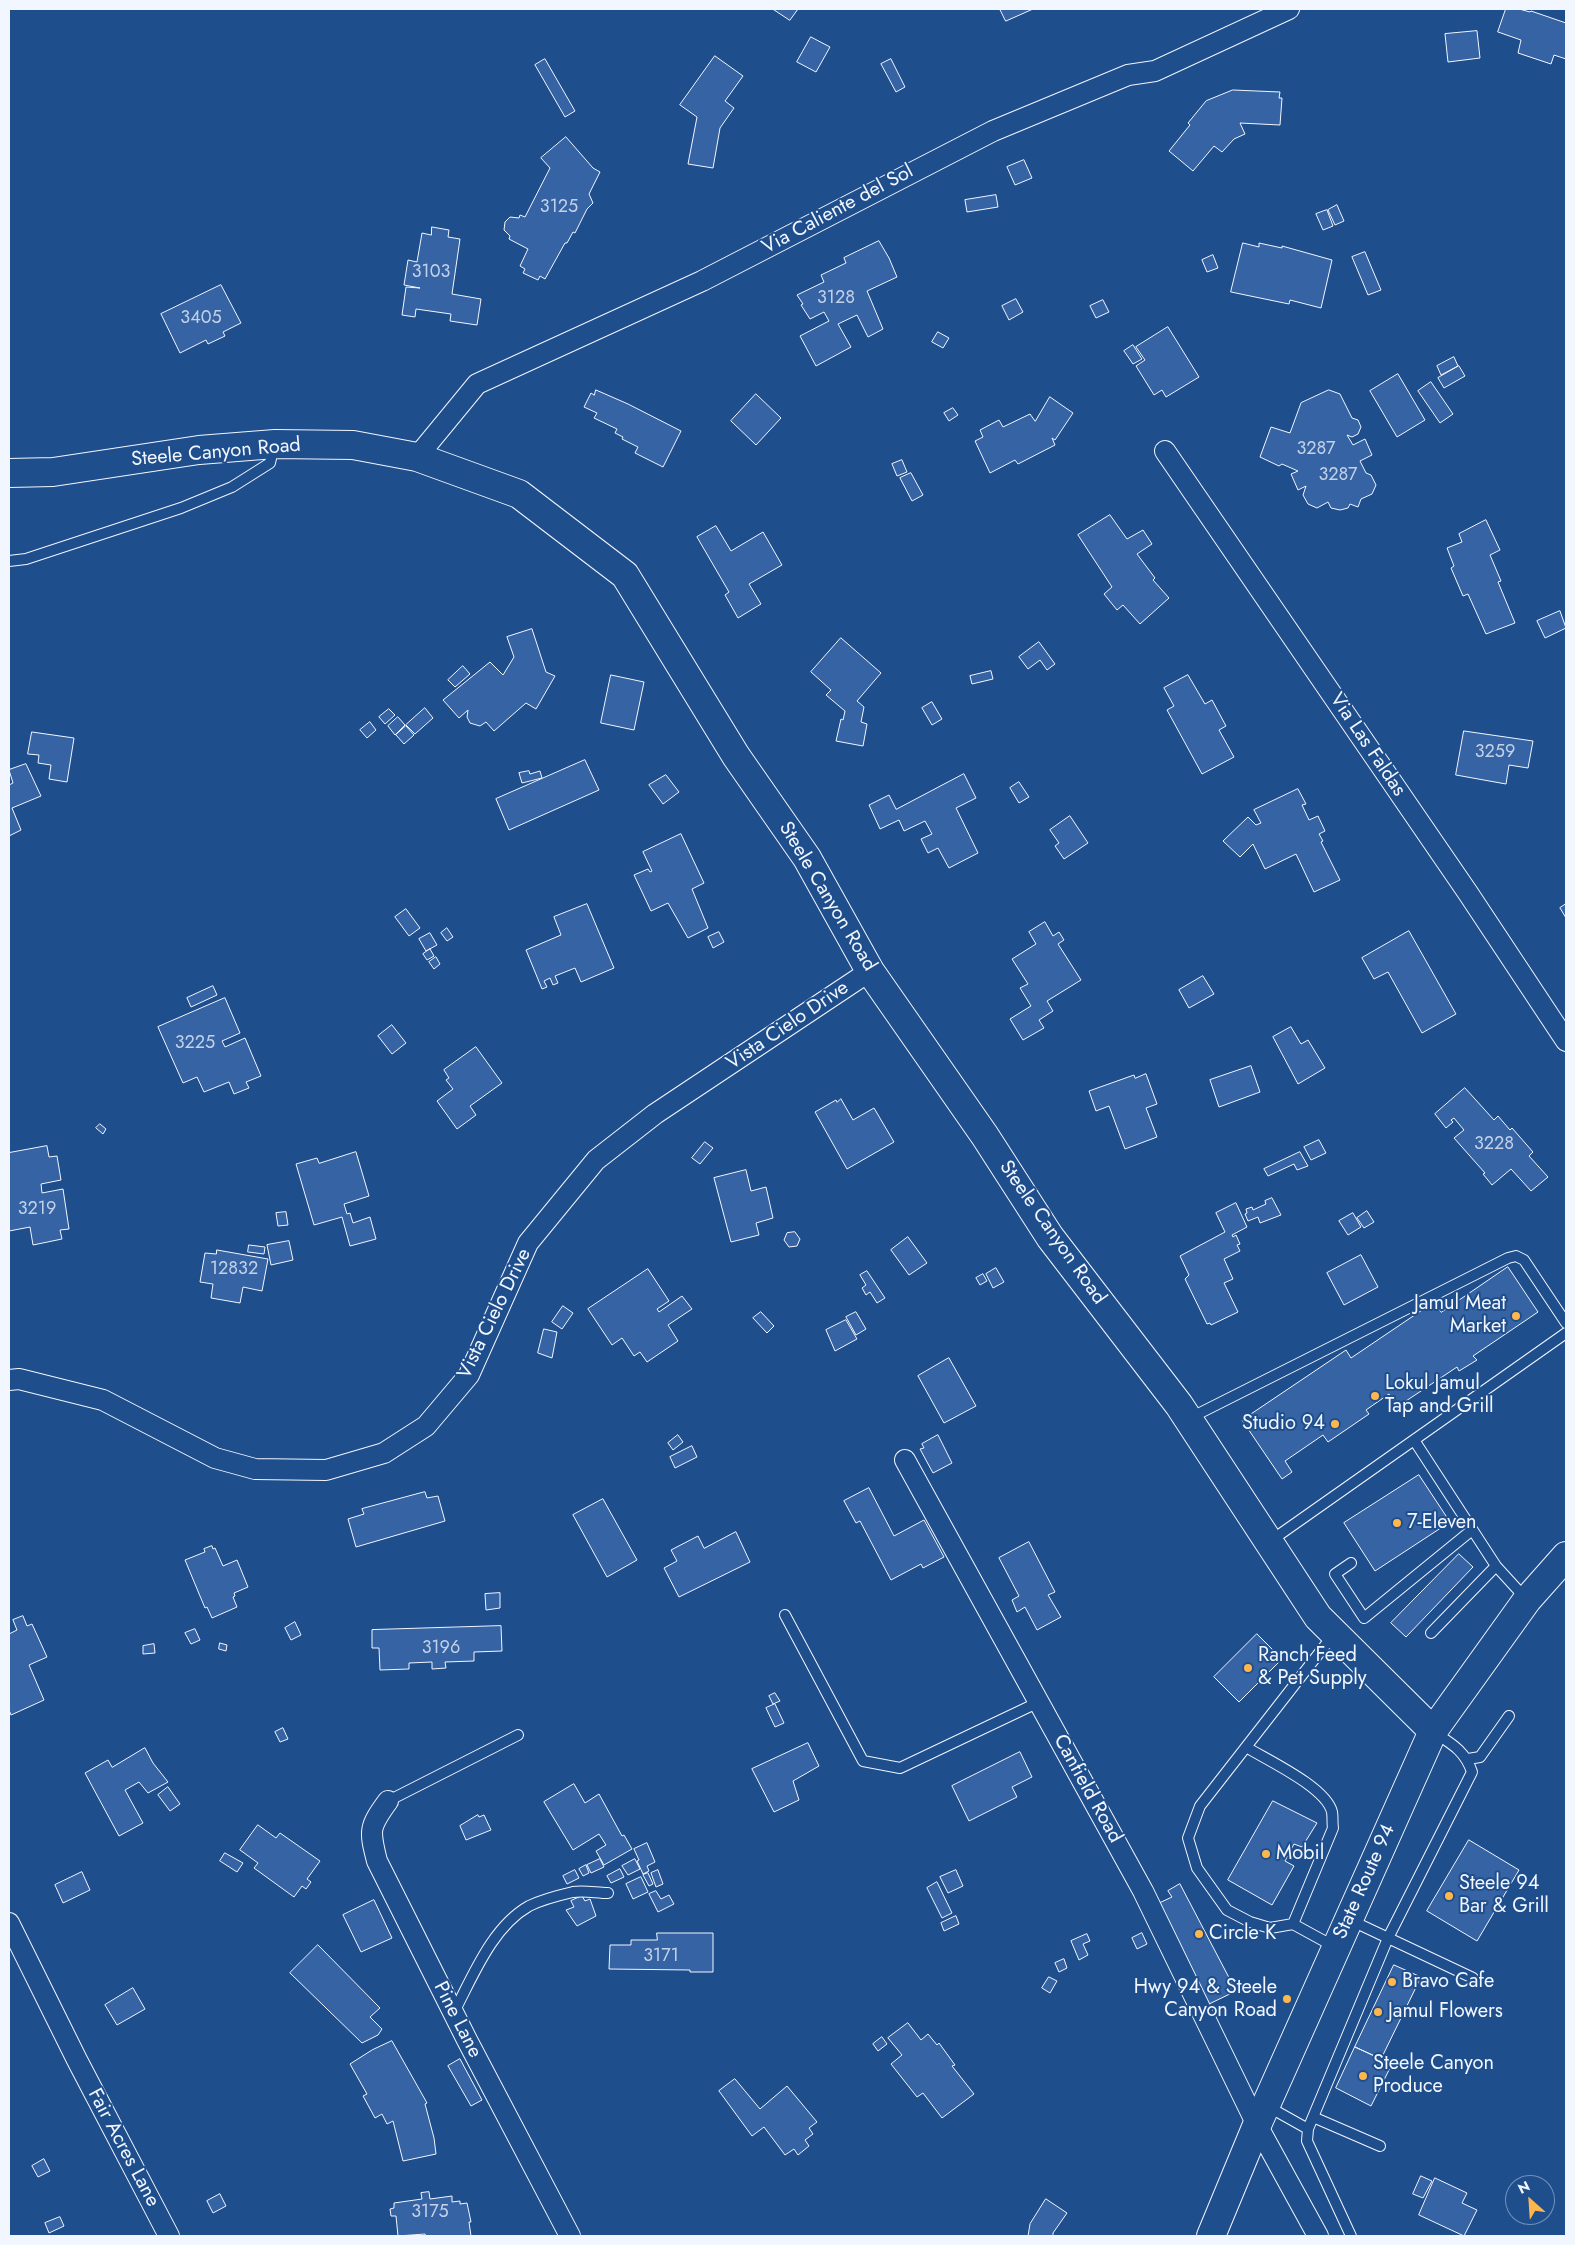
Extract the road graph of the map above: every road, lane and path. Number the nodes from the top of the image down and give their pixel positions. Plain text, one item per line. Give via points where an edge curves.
1 (1289, 9) edge
2 (275, 444) junction
3 (1165, 451) dead end
4 (417, 457) junction
5 (9, 473) edge
6 (9, 562) edge
7 (870, 971) junction
8 (1566, 1040) edge
9 (1566, 1323) edge
10 (1566, 1332) edge
11 (9, 1380) edge
12 (1187, 1419) junction
13 (1414, 1440) junction
14 (905, 1460) dead end
15 (1472, 1530) junction
16 (1269, 1542) junction
17 (1566, 1556) edge
18 (1351, 1563) dead end
19 (1496, 1566) junction
20 (1527, 1600) junction
21 (786, 1615) dead end
22 (1431, 1633) dead end
23 (1335, 1634) junction
24 (1039, 1702) junction
25 (1509, 1716) dead end
26 (1433, 1731) junction
27 (518, 1735) dead end
28 (1246, 1748) junction
29 (1468, 1759) junction
30 (388, 1801) joint
31 (608, 1893) dead end
32 (1349, 1919) junction
33 (9, 1923) edge
34 (1293, 1924) junction
35 (1388, 1938) junction
36 (1336, 1948) junction
37 (1473, 1978) dead end
38 (453, 2013) junction
39 (1262, 2115) junction
40 (1313, 2118) junction
41 (1308, 2129) junction
42 (1380, 2146) dead end
43 (169, 2236) edge
44 (570, 2236) edge
45 (1212, 2236) edge
46 (1318, 2236) edge
47 (1352, 2236) edge

1 - 4 street, Via Caliente del Sol via 1155,71 1128,75 993,131 702,280 477,384
2 - 4 main road, Steele Canyon Road via 353,445
2 - 5 main road, Steele Canyon Road via 199,450 54,472
2 - 6 lane via 270,463 232,487 181,508
3 - 8 street, Via Las Faldas
4 - 7 main road, Steele Canyon Road via 520,494 625,575 736,756 808,858
7 - 11 street, Vista Cielo Drive via 655,1114 596,1160 528,1243 470,1375 426,1426 384,1453 326,1470 255,1469 215,1458 103,1400 19,1379
7 - 12 main road, Steele Canyon Road via 985,1136 1050,1237
9 - 12 lane via 1524,1260 1516,1256 1508,1258
10 - 13 lane
12 - 16 main road, Steele Canyon Road
13 - 15 lane
13 - 16 lane
14 - 24 street, Canfield Road
15 - 18 lane via 1364,1618 1335,1574
15 - 19 lane
16 - 23 main road, Steele Canyon Road via 1318,1617
17 - 20 main road, State Route 94
19 - 20 lane
19 - 22 lane
20 - 26 main road, State Route 94
21 - 24 lane via 863,1761 900,1768
23 - 26 main road, Steele Canyon Road
23 - 28 lane
24 - 39 street, Canfield Road
25 - 29 lane via 1480,1757
26 - 29 lane
26 - 32 main road, State Route 94
27 - 30 lane
28 - 34 lane via 1313,1788 1332,1811 1333,1828
28 - 34 lane via 1200,1806 1188,1838 1197,1868 1227,1910 1270,1928
29 - 35 lane via 1472,1772
30 - 38 street, Pine Lane via 374,1820 370,1836 378,1861
31 - 38 lane via 575,1892 529,1906 508,1923 493,1942
32 - 35 lane
32 - 36 main road, State Route 94
33 - 43 street, Fair Acres Lane via 76,2060
34 - 36 lane
35 - 37 lane
35 - 40 lane
36 - 39 main road, State Route 94
38 - 44 street, Pine Lane
39 - 41 lane
39 - 45 main road, State Route 94
39 - 46 street, Canfield Road
40 - 41 lane
40 - 42 lane
41 - 47 lane via 1307,2141

